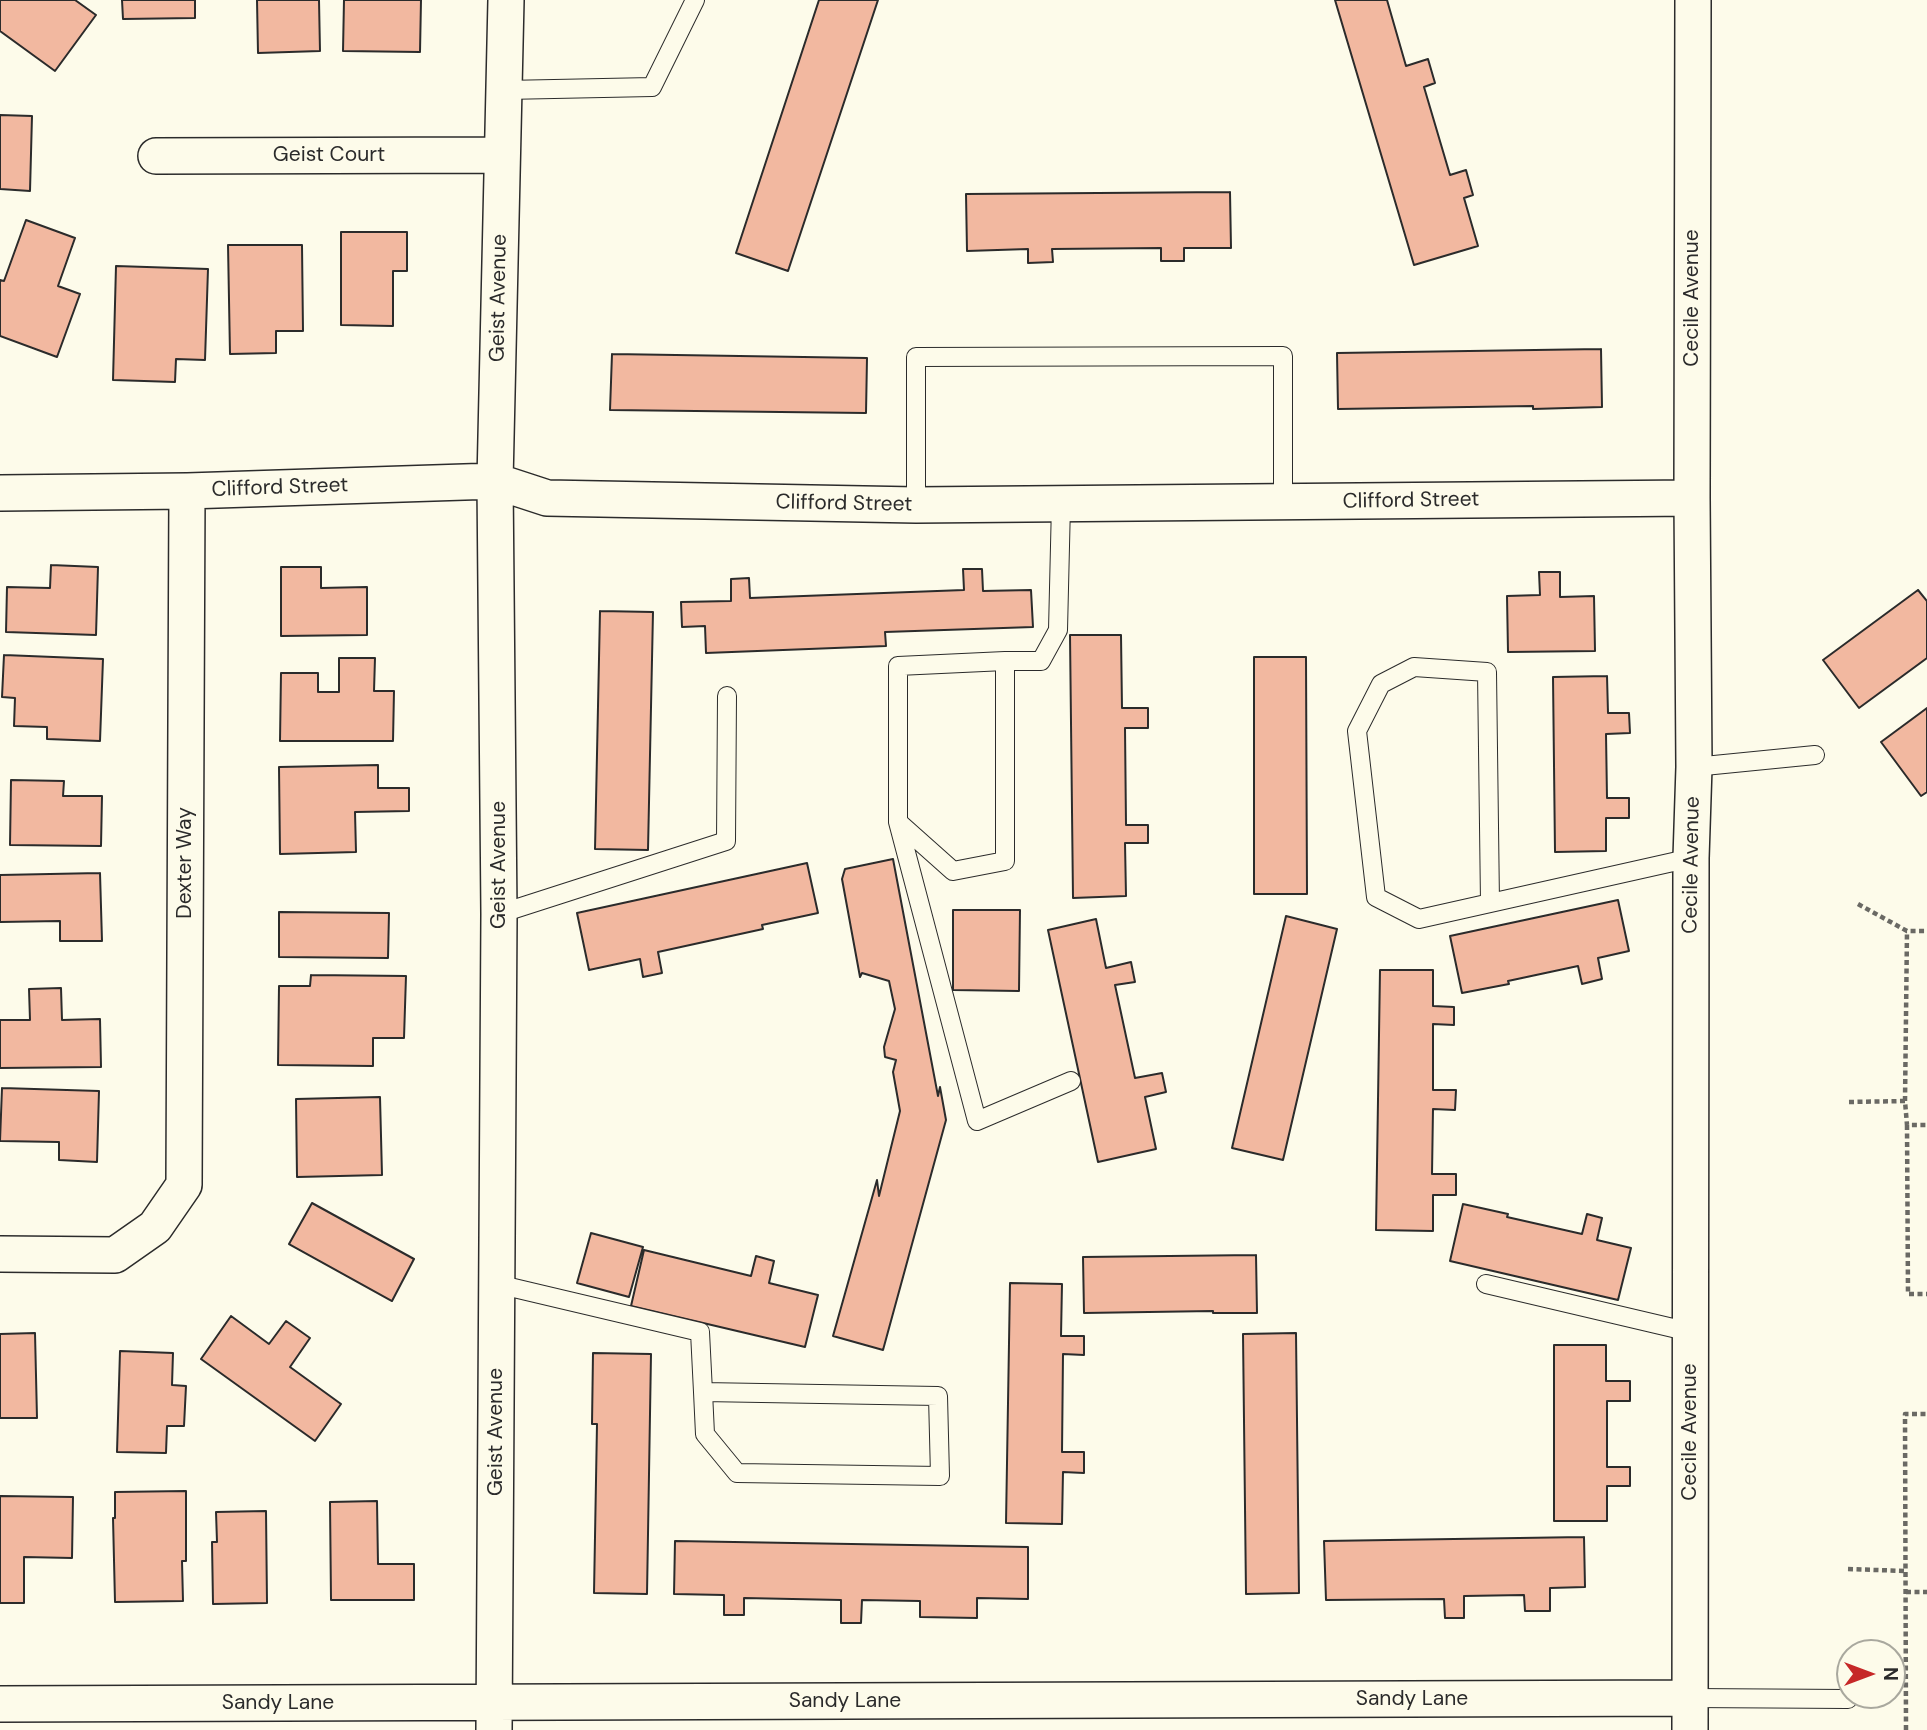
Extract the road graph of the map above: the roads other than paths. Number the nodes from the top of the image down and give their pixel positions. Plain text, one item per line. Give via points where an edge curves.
1 (506, 0) edge
2 (695, 0) edge
3 (1693, 0) edge
4 (505, 90) junction
5 (502, 155) junction
6 (156, 156) dead end
7 (495, 481) junction
8 (187, 491) junction
9 (0, 493) edge
10 (1692, 498) junction
11 (1283, 502) junction
12 (1061, 504) junction
13 (916, 505) junction
14 (1005, 661) junction
15 (727, 696) dead end
16 (1815, 755) dead end
17 (1694, 767) junction
18 (898, 822) junction
19 (1691, 858) junction
20 (1490, 903) junction
21 (499, 914) junction
22 (1071, 1081) dead end
23 (0, 1254) edge
24 (497, 1284) junction
25 (1486, 1284) dead end
26 (1690, 1332) junction
27 (703, 1392) junction
28 (1836, 1700) edge
29 (0, 1703) edge
30 (1690, 1714) edge
31 (494, 1716) edge

1 - 4 street, Geist Avenue
2 - 4 lane via 652,87
3 - 10 street, Cecile Avenue
4 - 5 street, Geist Avenue
5 - 6 street, Geist Court
5 - 7 street, Geist Avenue
7 - 8 street, Clifford Street
7 - 13 street, Clifford Street via 547,498
7 - 21 street, Geist Avenue
8 - 9 street, Clifford Street
8 - 23 street, Dexter Way via 184,1185 155,1227 115,1255
10 - 11 street, Clifford Street
10 - 17 street, Cecile Avenue
11 - 12 street, Clifford Street
11 - 13 lane via 1283,356 916,357
12 - 13 street, Clifford Street
12 - 14 lane via 1058,630 1041,661
14 - 18 lane via 898,666
14 - 18 lane via 1005,861 953,871
15 - 21 lane via 726,841
16 - 17 lane
17 - 19 street, Cecile Avenue
18 - 22 lane via 977,1121
19 - 20 lane
19 - 26 street, Cecile Avenue
20 - 20 lane via 1419,919 1377,897 1357,731 1381,684 1414,667 1488,671
21 - 24 street, Geist Avenue
24 - 27 lane via 700,1332
24 - 31 street, Geist Avenue
25 - 26 lane
26 - 30 street, Cecile Avenue
27 - 27 lane via 705,1434 737,1473 940,1476 938,1396
28 - 30 lane
29 - 31 street, Sandy Lane
30 - 31 street, Sandy Lane

